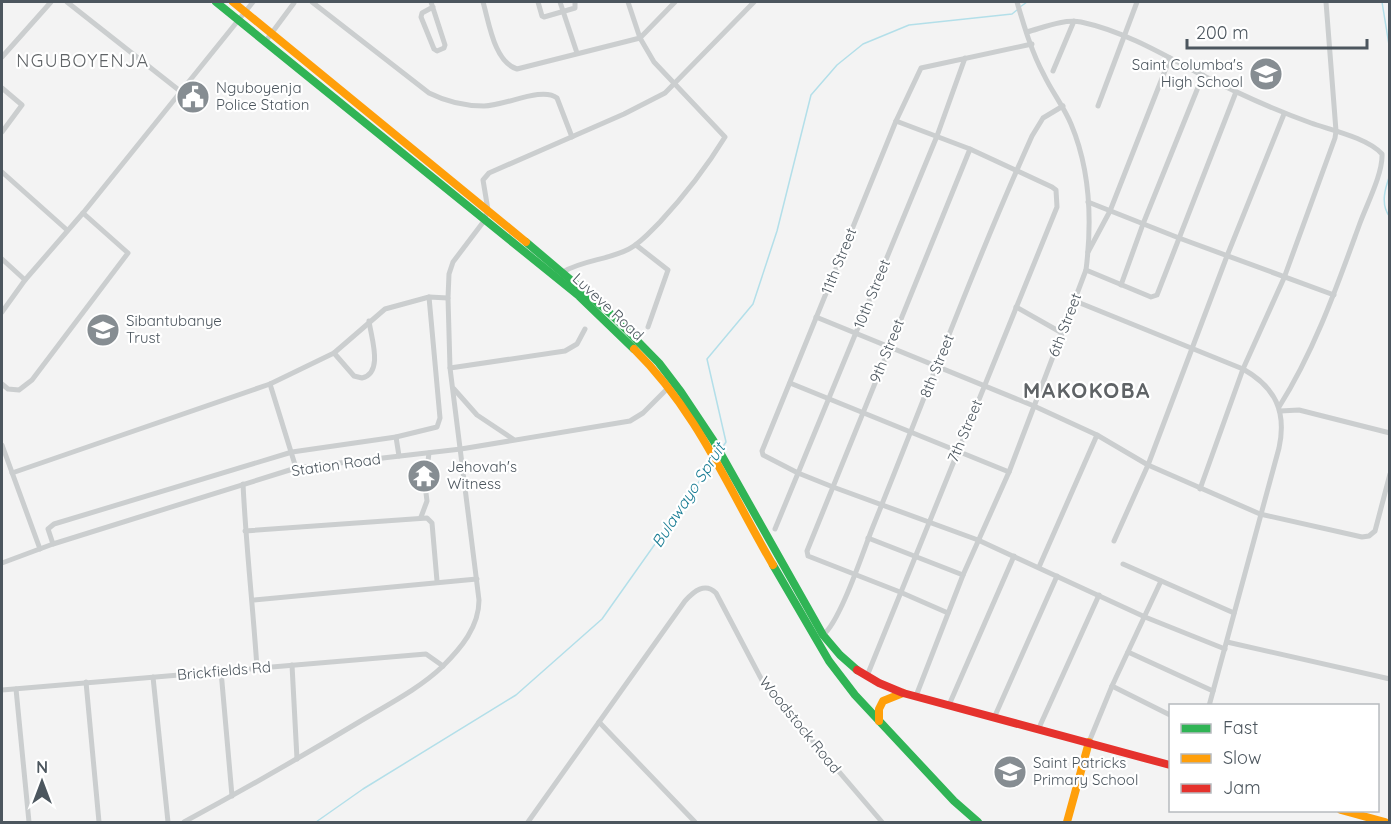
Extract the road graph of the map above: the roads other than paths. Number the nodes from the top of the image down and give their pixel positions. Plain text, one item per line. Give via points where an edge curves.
1 (51, 2) edge
2 (67, 2) edge
3 (216, 2) edge
4 (233, 2) edge
5 (253, 2) edge
6 (312, 2) edge
7 (483, 2) edge
8 (538, 2) edge
9 (560, 2) edge
10 (575, 2) edge
11 (628, 2) edge
12 (675, 2) edge
13 (754, 2) edge
14 (1017, 2) edge
15 (1137, 2) edge
16 (1326, 2) edge
17 (294, 3) dead end
18 (432, 4) edge
19 (246, 12) junction
20 (564, 12) junction
21 (239, 20) junction
22 (1074, 21) junction
23 (1028, 32) junction
24 (272, 33) junction
25 (1124, 36) junction
26 (640, 38) junction
27 (265, 42) junction
28 (1032, 44) junction
29 (578, 53) junction
30 (2, 57) edge
31 (965, 58) junction
32 (1170, 58) junction
33 (1053, 71) dead end
34 (1203, 75) junction
35 (675, 84) junction
36 (2, 88) edge
37 (180, 91) junction
38 (1236, 92) junction
39 (1063, 106) junction
40 (1098, 106) dead end
41 (1284, 114) junction
42 (896, 121) junction
43 (1336, 131) junction
44 (2, 132) edge
45 (937, 136) junction
46 (572, 137) junction
47 (970, 149) junction
48 (1017, 170) junction
49 (2, 172) edge
50 (1088, 202) junction
51 (488, 210) junction
52 (1110, 211) junction
53 (83, 213) junction
54 (484, 221) junction
55 (1143, 224) junction
56 (67, 230) junction
57 (1179, 238) junction
58 (636, 245) junction
59 (1088, 252) junction
60 (1227, 256) junction
61 (2, 259) edge
62 (1086, 270) junction
63 (563, 272) junction
64 (1284, 278) junction
65 (25, 280) junction
66 (1121, 285) junction
67 (1334, 295) junction
68 (429, 297) junction
69 (448, 298) junction
70 (1075, 301) junction
71 (1016, 307) junction
72 (2, 312) edge
73 (816, 317) junction
74 (369, 321) junction
75 (648, 327) dead end
76 (585, 329) dead end
77 (856, 333) junction
78 (1062, 333) junction
79 (889, 346) junction
80 (1192, 349) junction
81 (334, 352) junction
82 (937, 366) junction
83 (450, 368) junction
84 (1243, 369) junction
85 (790, 383) junction
86 (2, 384) edge
87 (270, 384) junction
88 (985, 385) junction
89 (669, 387) junction
90 (453, 388) junction
91 (830, 399) junction
92 (1034, 406) junction
93 (1280, 409) junction
94 (862, 412) junction
95 (910, 432) junction
96 (1389, 433) edge
97 (1097, 435) junction
98 (396, 436) junction
99 (513, 439) junction
100 (2, 445) edge
101 (461, 449) junction
102 (956, 451) junction
103 (292, 452) junction
104 (429, 453) junction
105 (399, 456) junction
106 (1148, 465) junction
107 (296, 468) junction
108 (1009, 472) junction
109 (12, 473) junction
110 (798, 473) junction
111 (1389, 474) edge
112 (243, 484) junction
113 (833, 487) junction
114 (1200, 489) junction
115 (882, 504) junction
116 (1260, 514) junction
117 (421, 517) junction
118 (928, 521) junction
119 (775, 529) dead end
120 (245, 531) junction
121 (868, 538) junction
122 (978, 540) junction
123 (1114, 541) dead end
124 (53, 544) junction
125 (40, 549) junction
126 (1014, 556) junction
127 (915, 557) junction
128 (2, 562) edge
129 (1123, 564) dead end
130 (1039, 567) junction
131 (854, 574) junction
132 (963, 575) junction
133 (1057, 576) junction
134 (477, 579) junction
135 (437, 581) junction
136 (1161, 581) junction
137 (900, 592) junction
138 (1099, 595) junction
139 (253, 600) junction
140 (948, 613) junction
141 (1234, 613) junction
142 (1145, 617) junction
143 (823, 635) junction
144 (1227, 642) junction
145 (1225, 649) junction
146 (1128, 652) junction
147 (292, 664) junction
148 (443, 666) junction
149 (257, 668) junction
150 (221, 671) junction
151 (867, 676) junction
152 (153, 677) junction
153 (1389, 679) edge
154 (86, 682) junction
155 (1112, 687) junction
156 (16, 689) junction
157 (2, 690) edge
158 (1213, 691) junction
159 (903, 693) junction
160 (916, 696) junction
161 (1209, 704) edge
162 (949, 705) junction
163 (1169, 715) edge
164 (994, 718) junction
165 (599, 722) junction
166 (879, 722) junction
167 (1038, 730) junction
168 (1089, 742) junction
169 (297, 759) junction
170 (1169, 765) edge
171 (232, 796) junction
172 (1348, 812) edge
173 (531, 821) edge
174 (29, 822) edge
175 (99, 822) edge
176 (168, 822) edge
177 (183, 822) edge
178 (695, 822) edge
179 (882, 822) edge
180 (978, 822) edge
181 (1067, 822) edge
182 (1385, 822) edge

1 - 30 street
2 - 37 street
3 - 21 street, Luveve Road
4 - 19 street, Luveve Road
5 - 19 street
6 - 46 street via 442,100 484,106 543,93 553,95
7 - 29 street via 499,53 509,66 517,69
8 - 20 street via 542,16
9 - 20 street
10 - 20 street via 575,8
11 - 26 street
12 - 26 street
13 - 35 street
14 - 23 street, 6th Street
15 - 25 street
16 - 43 street
17 - 24 street
18 - 18 street via 445,45 441,50 434,49 421,17
19 - 21 street
19 - 24 street, Luveve Road
20 - 29 street
21 - 27 street, Luveve Road
21 - 37 street
22 - 23 street
22 - 25 street
22 - 33 street
23 - 28 street, 6th Street
24 - 27 street
24 - 51 street, Luveve Road
25 - 32 street
25 - 40 street
26 - 29 street
26 - 35 street via 654,63
27 - 54 street, Luveve Road
28 - 31 street
28 - 39 street, 6th Street via 1043,73
31 - 42 street, 11th Street via 921,68
31 - 45 street, 10th Street
32 - 34 street
32 - 52 street
34 - 38 street
34 - 55 street
35 - 46 street via 645,104
35 - 58 street via 725,137 685,195
36 - 44 street via 22,105
37 - 53 street
38 - 41 street
38 - 57 street
39 - 48 street, 8th Street via 1039,123
39 - 50 street, 6th Street via 1080,152
41 - 43 street
41 - 60 street
42 - 45 street
42 - 73 street, 11th Street
43 - 64 street
43 - 67 street via 1370,144 1382,157
45 - 47 street
45 - 77 street, 10th Street
46 - 51 street via 489,173 483,180
47 - 48 street
47 - 79 street, 9th Street
48 - 71 street, 7th Street via 1056,190 1057,207
48 - 82 street, 8th Street
49 - 56 street
50 - 52 street
50 - 59 street, 6th Street
51 - 54 street
51 - 63 street, Luveve Road
52 - 55 street
52 - 59 street
53 - 56 street
53 - 86 street via 128,253 26,386 14,390
54 - 69 street via 453,262
54 - 89 street, Luveve Road via 579,296
55 - 57 street
55 - 66 street
56 - 65 street
57 - 60 street
57 - 66 street via 1157,295 1151,297
58 - 63 street
58 - 75 street via 668,270
59 - 62 street, 6th Street
60 - 64 street
60 - 80 street
61 - 65 street
62 - 66 street
62 - 70 street, 6th Street
63 - 143 street, Luveve Road via 612,315 681,392 713,440
64 - 67 street
64 - 84 street
65 - 72 street
67 - 93 street
68 - 69 street
68 - 74 street via 385,309
68 - 98 street via 440,422 434,429
69 - 83 street
70 - 78 street, 6th Street
70 - 80 street
71 - 78 street
71 - 88 street, 7th Street
73 - 77 street
73 - 85 street, 11th Street
74 - 81 street
74 - 81 street via 375,365 370,375 354,376
76 - 83 street via 577,344 565,351
77 - 79 street
77 - 91 street, 10th Street
78 - 92 street, 6th Street
79 - 82 street
79 - 94 street, 9th Street
80 - 84 street
80 - 106 street
81 - 87 street
82 - 88 street
82 - 95 street, 8th Street
83 - 90 street
84 - 93 street via 1265,385
84 - 114 street
85 - 91 street
85 - 110 street, 11th Street via 762,451 763,456
87 - 103 street
87 - 109 street
88 - 92 street
88 - 102 street, 7th Street
89 - 99 street, Station Road via 630,421
89 - 166 street, Luveve Road via 712,452 819,646
90 - 99 street via 477,415
90 - 101 street
91 - 94 street
91 - 110 street, 10th Street
92 - 97 street
92 - 108 street, 6th Street
93 - 96 street via 1299,410
93 - 116 street via 1280,442
94 - 95 street
94 - 113 street, 9th Street
95 - 102 street
95 - 115 street, 8th Street
97 - 106 street
97 - 130 street
98 - 103 street
98 - 105 street
99 - 101 street, Station Road
100 - 109 street
101 - 104 street, Station Road
101 - 134 street
102 - 108 street
102 - 118 street, 7th Street
103 - 107 street
103 - 124 street via 52,525 48,531
104 - 105 street, Station Road
104 - 117 street via 427,501
105 - 107 street, Station Road
106 - 114 street
106 - 123 street
107 - 112 street, Station Road
108 - 122 street, 6th Street
109 - 125 street
110 - 113 street
110 - 119 street, 10th Street
111 - 116 street via 1375,531 1369,536
112 - 120 street
112 - 124 street, Station Road
113 - 115 street
113 - 131 street, 9th Street via 807,554
114 - 116 street
115 - 118 street
115 - 121 street, 8th Street
116 - 141 street
117 - 120 street
117 - 135 street via 432,523
118 - 122 street
118 - 127 street, 7th Street
120 - 139 street
121 - 127 street
121 - 131 street, 8th Street
122 - 126 street
122 - 132 street, 6th Street
124 - 125 street, Station Road
125 - 128 street, Station Road
126 - 130 street
126 - 162 street
127 - 132 street
127 - 137 street, 7th Street
129 - 136 street
130 - 133 street
131 - 137 street
131 - 143 street, 8th Street via 832,626
132 - 140 street, 6th Street
133 - 138 street
133 - 164 street
134 - 135 street
134 - 148 street via 476,621
135 - 139 street
136 - 141 street
136 - 142 street
137 - 140 street
137 - 151 street, 7th Street
138 - 142 street
138 - 167 street
139 - 149 street
140 - 160 street, 6th Street
141 - 144 street
142 - 145 street
142 - 146 street
143 - 151 street, Luveve Road via 840,658
144 - 145 street
144 - 153 street
145 - 158 street
146 - 155 street
146 - 158 street
147 - 148 street, Brickfields Rd via 426,654
147 - 149 street, Brickfields Rd
147 - 169 street
148 - 169 street
149 - 150 street, Brickfields Rd
150 - 152 street, Brickfields Rd
150 - 171 street
151 - 159 street, Luveve Road
152 - 154 street, Brickfields Rd
152 - 176 street
154 - 156 street, Brickfields Rd
154 - 175 street
155 - 163 street
155 - 168 street
156 - 157 street, Brickfields Rd
156 - 174 street
158 - 161 street
159 - 160 street, Luveve Road
159 - 166 street via 883,701
160 - 162 street, Luveve Road
162 - 164 street, Luveve Road
164 - 167 street, Luveve Road
165 - 173 street
165 - 178 street
165 - 179 street, Woodstock Road via 691,594 698,589 713,589 764,684
166 - 180 street, Luveve Road
167 - 168 street, Luveve Road
168 - 170 street, Luveve Road
168 - 181 street
169 - 171 street
171 - 177 street
172 - 182 street

